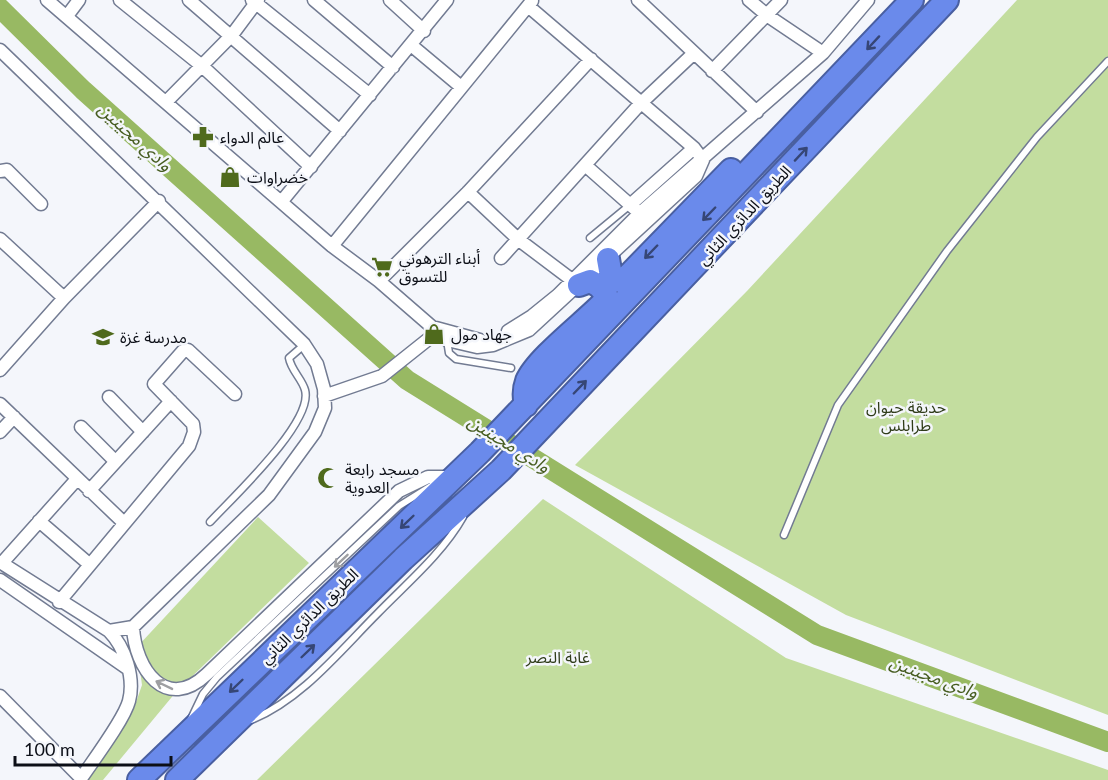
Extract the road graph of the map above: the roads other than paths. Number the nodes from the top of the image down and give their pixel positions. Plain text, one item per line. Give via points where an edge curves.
1 (47, 0) edge
2 (79, 0) edge
3 (120, 0) edge
4 (189, 0) edge
5 (314, 0) edge
6 (390, 0) edge
7 (447, 0) edge
8 (638, 0) edge
9 (749, 0) edge
10 (781, 0) edge
11 (868, 0) edge
12 (912, 0) edge
13 (947, 0) edge
14 (255, 1) edge
15 (530, 3) edge
16 (67, 16) junction
17 (768, 16) junction
18 (424, 31) junction
19 (232, 35) junction
20 (411, 45) junction
21 (0, 50) edge
22 (823, 53) junction
23 (693, 54) junction
24 (591, 59) junction
25 (1108, 61) edge
26 (202, 66) junction
27 (393, 67) junction
28 (712, 71) junction
29 (460, 86) junction
30 (370, 95) junction
31 (166, 102) junction
32 (640, 104) junction
33 (756, 112) junction
34 (788, 130) junction
35 (340, 131) junction
36 (694, 148) junction
37 (703, 160) junction
38 (585, 165) junction
39 (311, 166) junction
40 (0, 171) edge
41 (468, 192) junction
42 (159, 201) junction
43 (282, 201) junction
44 (40, 204) dead end
45 (630, 205) junction
46 (640, 213) junction
47 (590, 238) dead end
48 (0, 239) edge
49 (519, 240) junction
50 (332, 246) junction
51 (501, 258) dead end
52 (608, 259) junction
53 (380, 281) junction
54 (576, 282) junction
55 (64, 298) junction
56 (436, 328) junction
57 (447, 340) junction
58 (304, 344) junction
59 (511, 368) dead end
60 (0, 370) edge
61 (235, 394) dead end
62 (324, 396) junction
63 (109, 397) dead end
64 (171, 401) junction
65 (0, 404) edge
66 (523, 408) junction
67 (14, 417) junction
68 (81, 427) dead end
69 (0, 432) edge
70 (142, 432) junction
71 (116, 461) junction
72 (454, 477) junction
73 (77, 479) junction
74 (89, 491) junction
75 (39, 521) junction
76 (123, 522) junction
77 (210, 522) dead end
78 (784, 535) dead end
79 (1, 562) edge
80 (89, 564) junction
81 (0, 580) edge
82 (59, 602) junction
83 (133, 627) junction
84 (109, 632) junction
85 (127, 668) junction
86 (210, 678) junction
87 (0, 696) edge
88 (186, 735) junction
89 (80, 779) edge
90 (140, 780) edge
91 (177, 780) edge

1 - 16 street
2 - 16 street
3 - 26 street
4 - 19 street
5 - 27 street
6 - 18 street
7 - 18 street
8 - 23 street
9 - 17 street
10 - 17 street
11 - 22 street
12 -> 34 highway, الطريق الدائري الثاني
91 -> 13 highway, الطريق الدائري الثاني via 395,566 501,470
14 - 19 street
14 - 30 street
15 - 24 street
15 - 29 street
16 - 31 street
17 - 22 street
17 - 28 street
18 - 20 street
19 - 26 street
19 - 35 street
20 - 27 street
20 - 29 street
21 - 42 street
22 - 33 street
23 - 28 street
23 - 32 street
24 - 32 street
24 - 41 street
25 - 78 lane via 1037,136 947,251 838,405
26 - 31 street
26 - 39 street
27 - 30 street
28 - 33 street
29 - 50 street
30 - 35 street
31 - 43 street
32 - 36 street
32 - 38 street
33 - 37 street
34 -> 52 highway via 730,171 624,280 611,276
34 -> 66 highway, الطريق الدائري الثاني
35 - 39 street
36 - 37 street
36 - 45 street
37 - 46 street
37 - 52 street via 696,176
38 - 45 street
38 - 49 street
39 - 43 street
40 - 44 street via 7,170
41 - 49 street
41 - 53 street
42 - 55 street
42 - 58 street
43 - 50 street
45 - 46 street
45 - 47 lane
46 - 54 street
48 - 55 street
49 - 51 street
49 - 54 street
50 - 53 street
52 - 54 street
53 - 56 street
54 - 56 street via 532,316 497,336 479,340
54 - 57 street via 529,330 493,345 477,347
54 - 66 highway via 590,281 599,286 606,294 604,303 531,376
55 - 60 street
56 - 57 street
56 - 62 street via 431,337 382,376
57 - 59 lane via 448,353 456,359
58 - 62 street via 317,364
58 - 77 lane via 289,358 305,390 306,404 301,415 283,444
61 - 64 street via 186,349 155,380 154,384
62 - 83 street via 325,408 315,432 268,495
63 - 70 street
64 - 70 street
64 - 76 street via 193,424 189,446
65 - 67 street
66 - 72 highway, الطريق الدائري الثاني
67 - 69 street
67 - 73 street
68 - 71 street
70 - 71 street
71 - 74 street
72 -> 86 street via 428,477 399,491
72 -> 88 highway, الطريق الدائري الثاني
73 - 74 street
73 - 75 street
74 - 76 street
75 - 79 street
75 - 80 street
76 - 80 street
79 - 82 street
80 - 82 street
81 - 85 street
82 - 84 street
83 - 84 street
86 -> 83 street via 182,689 158,683 137,655
84 - 85 street via 122,647
85 - 89 street via 131,685 127,706
86 - 88 lane
87 - 89 street
88 - 90 highway, الطريق الدائري الثاني

